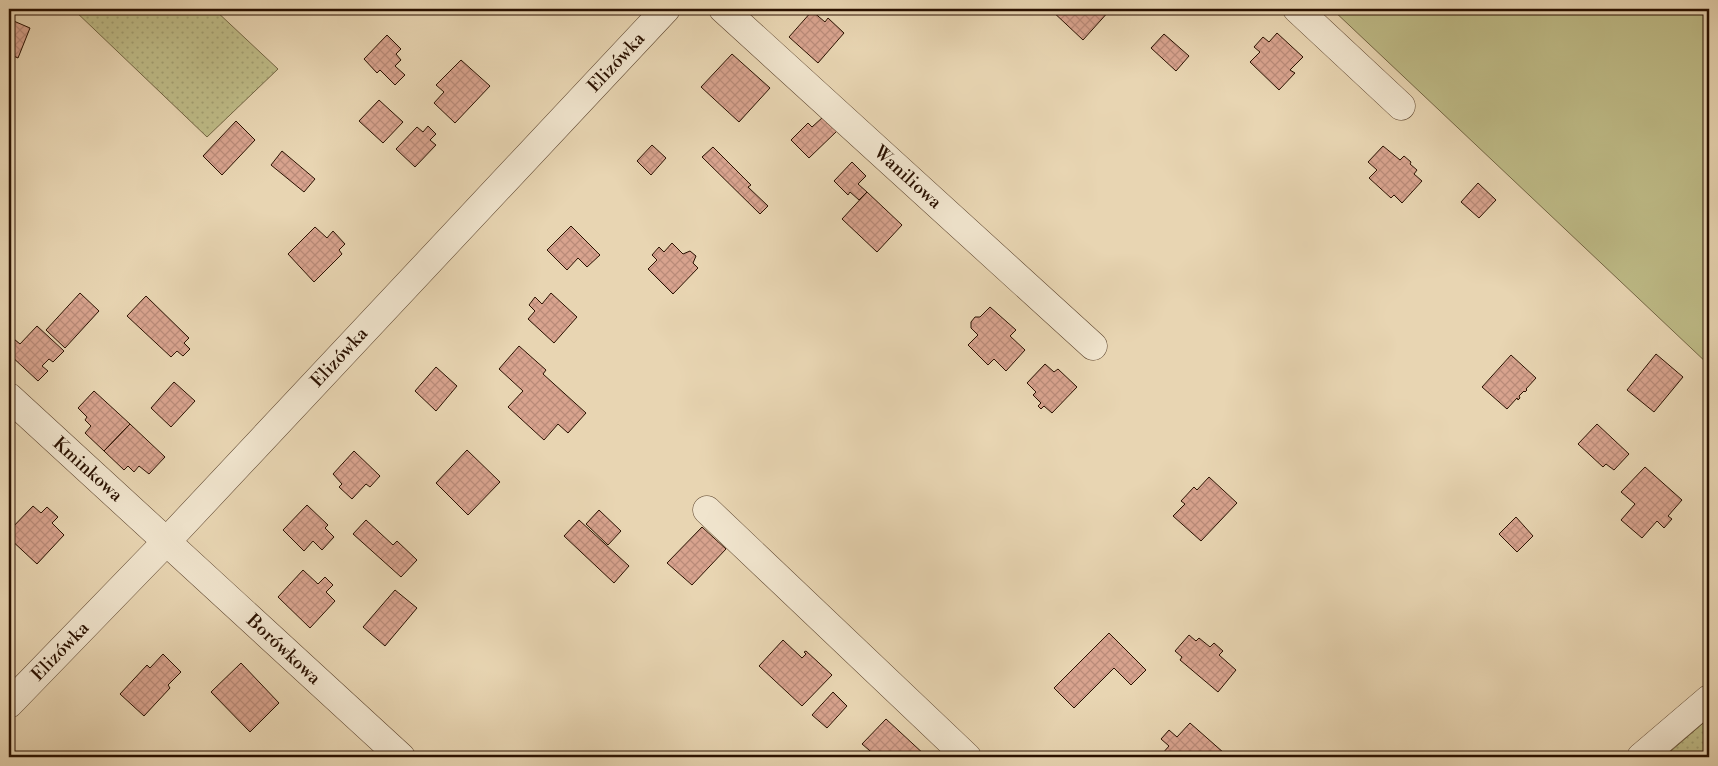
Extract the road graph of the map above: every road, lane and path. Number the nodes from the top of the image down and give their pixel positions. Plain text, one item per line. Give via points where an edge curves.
1 (666, 9) edge
2 (723, 9) edge
3 (1297, 9) edge
4 (1401, 106) dead end
5 (1092, 346) dead end
6 (9, 397) edge
7 (707, 510) dead end
8 (167, 541) junction
9 (1709, 699) edge
10 (9, 704) edge
11 (401, 757) edge
12 (967, 757) edge
13 (1641, 757) edge

1 - 8 street, Elizówka
2 - 5 street, Waniliowa
3 - 4 street
6 - 8 street, Kminkowa
7 - 12 street
8 - 10 street, Elizówka
8 - 11 street, Borówkowa
9 - 13 street

